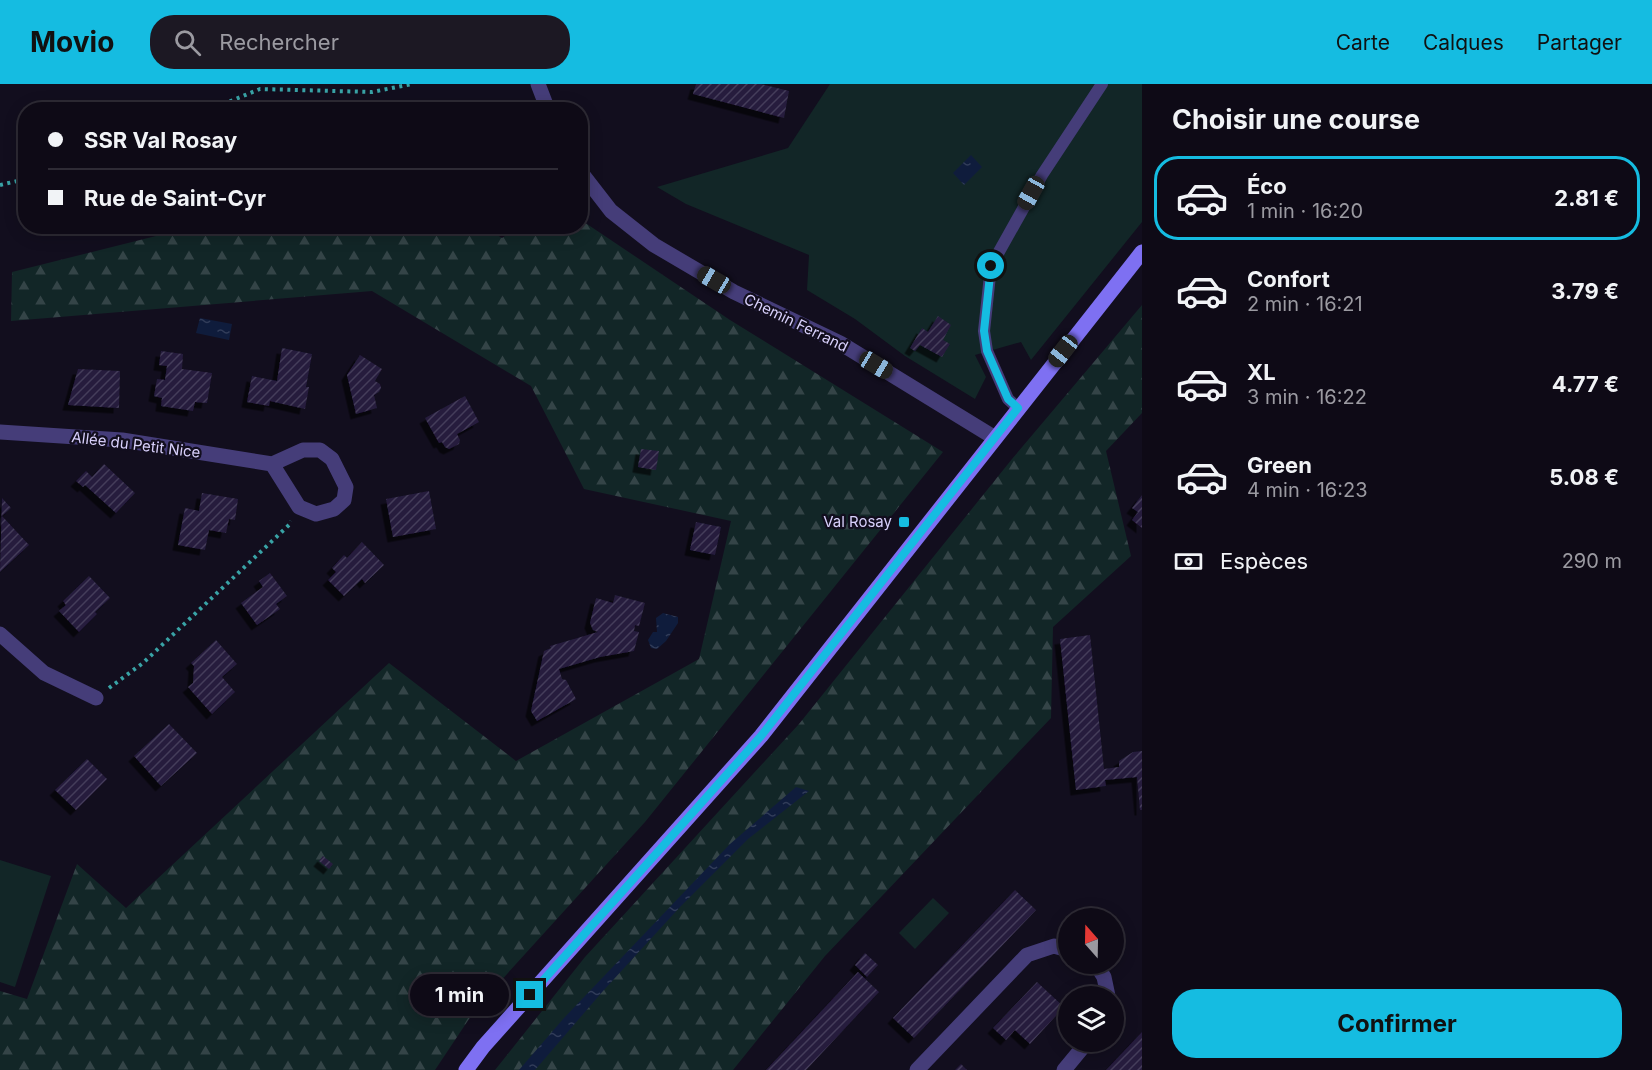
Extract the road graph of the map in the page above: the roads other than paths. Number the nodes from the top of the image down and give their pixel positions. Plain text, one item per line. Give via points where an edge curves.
1 (538, 84) edge
2 (1102, 84) edge
3 (545, 102) edge
4 (588, 181) edge
5 (1142, 252) edge
6 (1018, 408) junction
7 (0, 432) edge
8 (995, 438) junction
9 (272, 464) junction
10 (0, 634) edge
11 (96, 698) road end
12 (1058, 947) edge
13 (1079, 1052) edge
14 (466, 1070) edge
15 (918, 1070) edge
16 (1064, 1070) edge

1 - 3 street
2 - 6 lane via 1042,175 991,266 984,331 987,351 1008,399
4 - 8 street, Chemin Ferrand via 611,211 654,245 734,292 840,343
5 - 6 main road
6 - 8 main road
7 - 9 street, Allée du Petit Nice via 122,440
8 - 14 main road via 761,736
9 - 9 street via 303,450 320,450 332,459 346,487 344,500 334,509 316,514 299,507
10 - 11 street via 44,673
12 - 15 street via 1027,955
13 - 16 street

